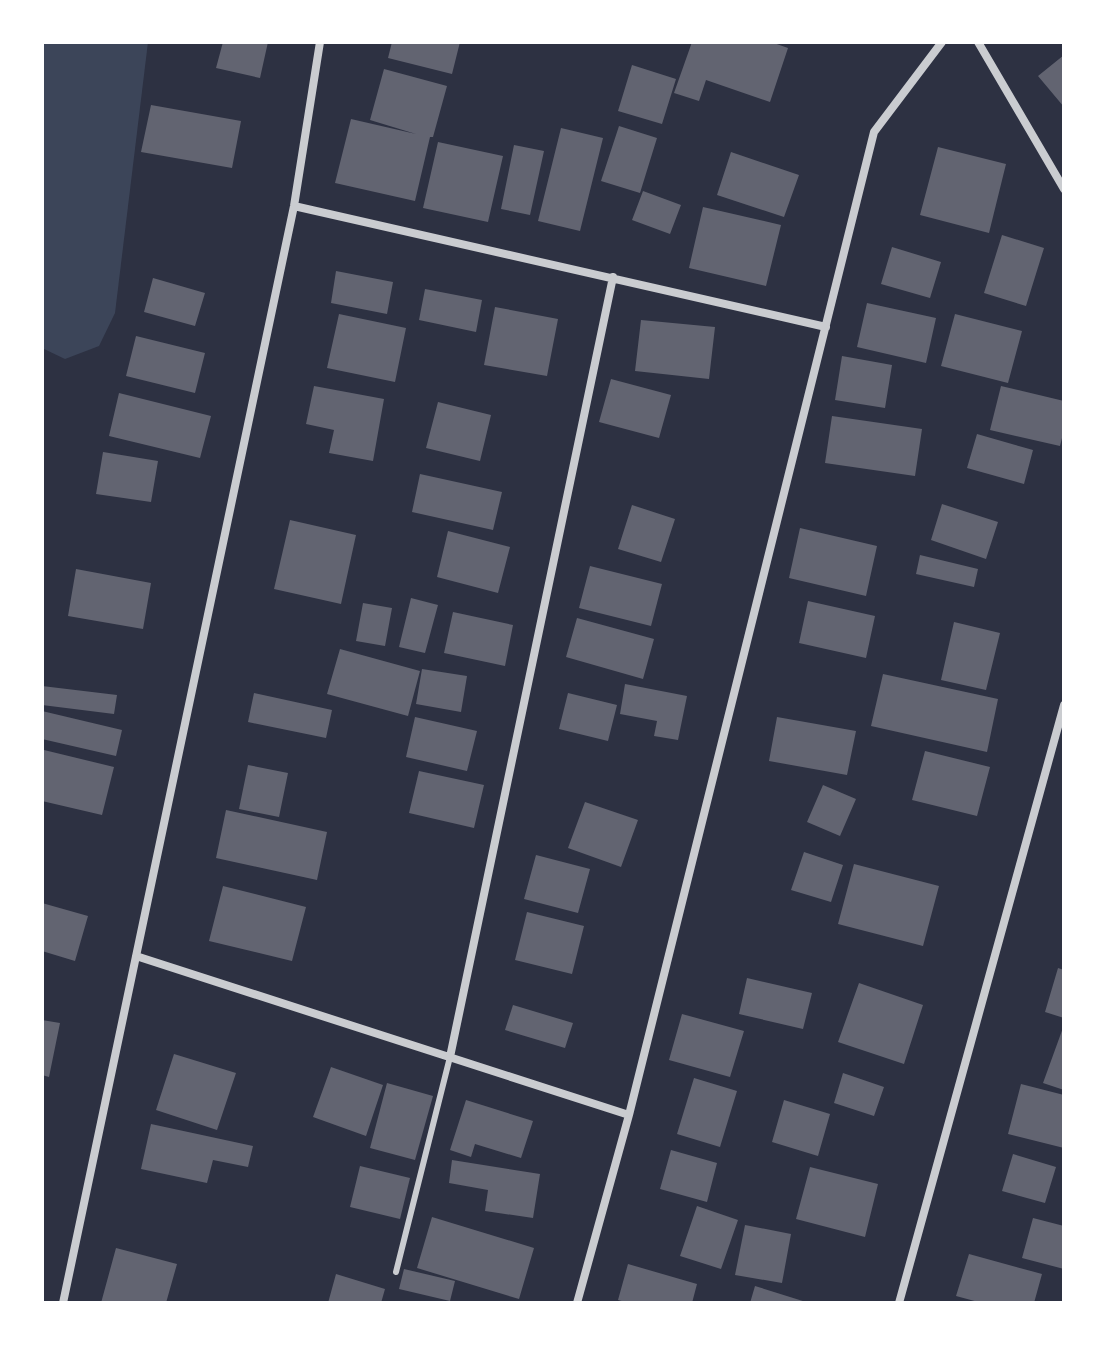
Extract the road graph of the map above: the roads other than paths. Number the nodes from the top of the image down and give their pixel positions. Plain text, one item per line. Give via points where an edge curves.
1 (320, 42) edge
2 (942, 42) edge
3 (978, 42) edge
4 (1064, 189) edge
5 (294, 206) junction
6 (613, 277) junction
7 (826, 327) junction
8 (1064, 705) edge
9 (136, 956) junction
10 (450, 1057) junction
11 (629, 1115) junction
12 (396, 1272) dead end
13 (63, 1303) edge
14 (577, 1303) edge
15 (899, 1303) edge

1 - 5 street
2 - 7 street via 874,132
3 - 4 street
5 - 6 street
5 - 9 street
6 - 7 street
6 - 10 street
7 - 11 street
8 - 15 street
9 - 10 street
9 - 13 street
10 - 11 street
10 - 12 lane
11 - 14 street

